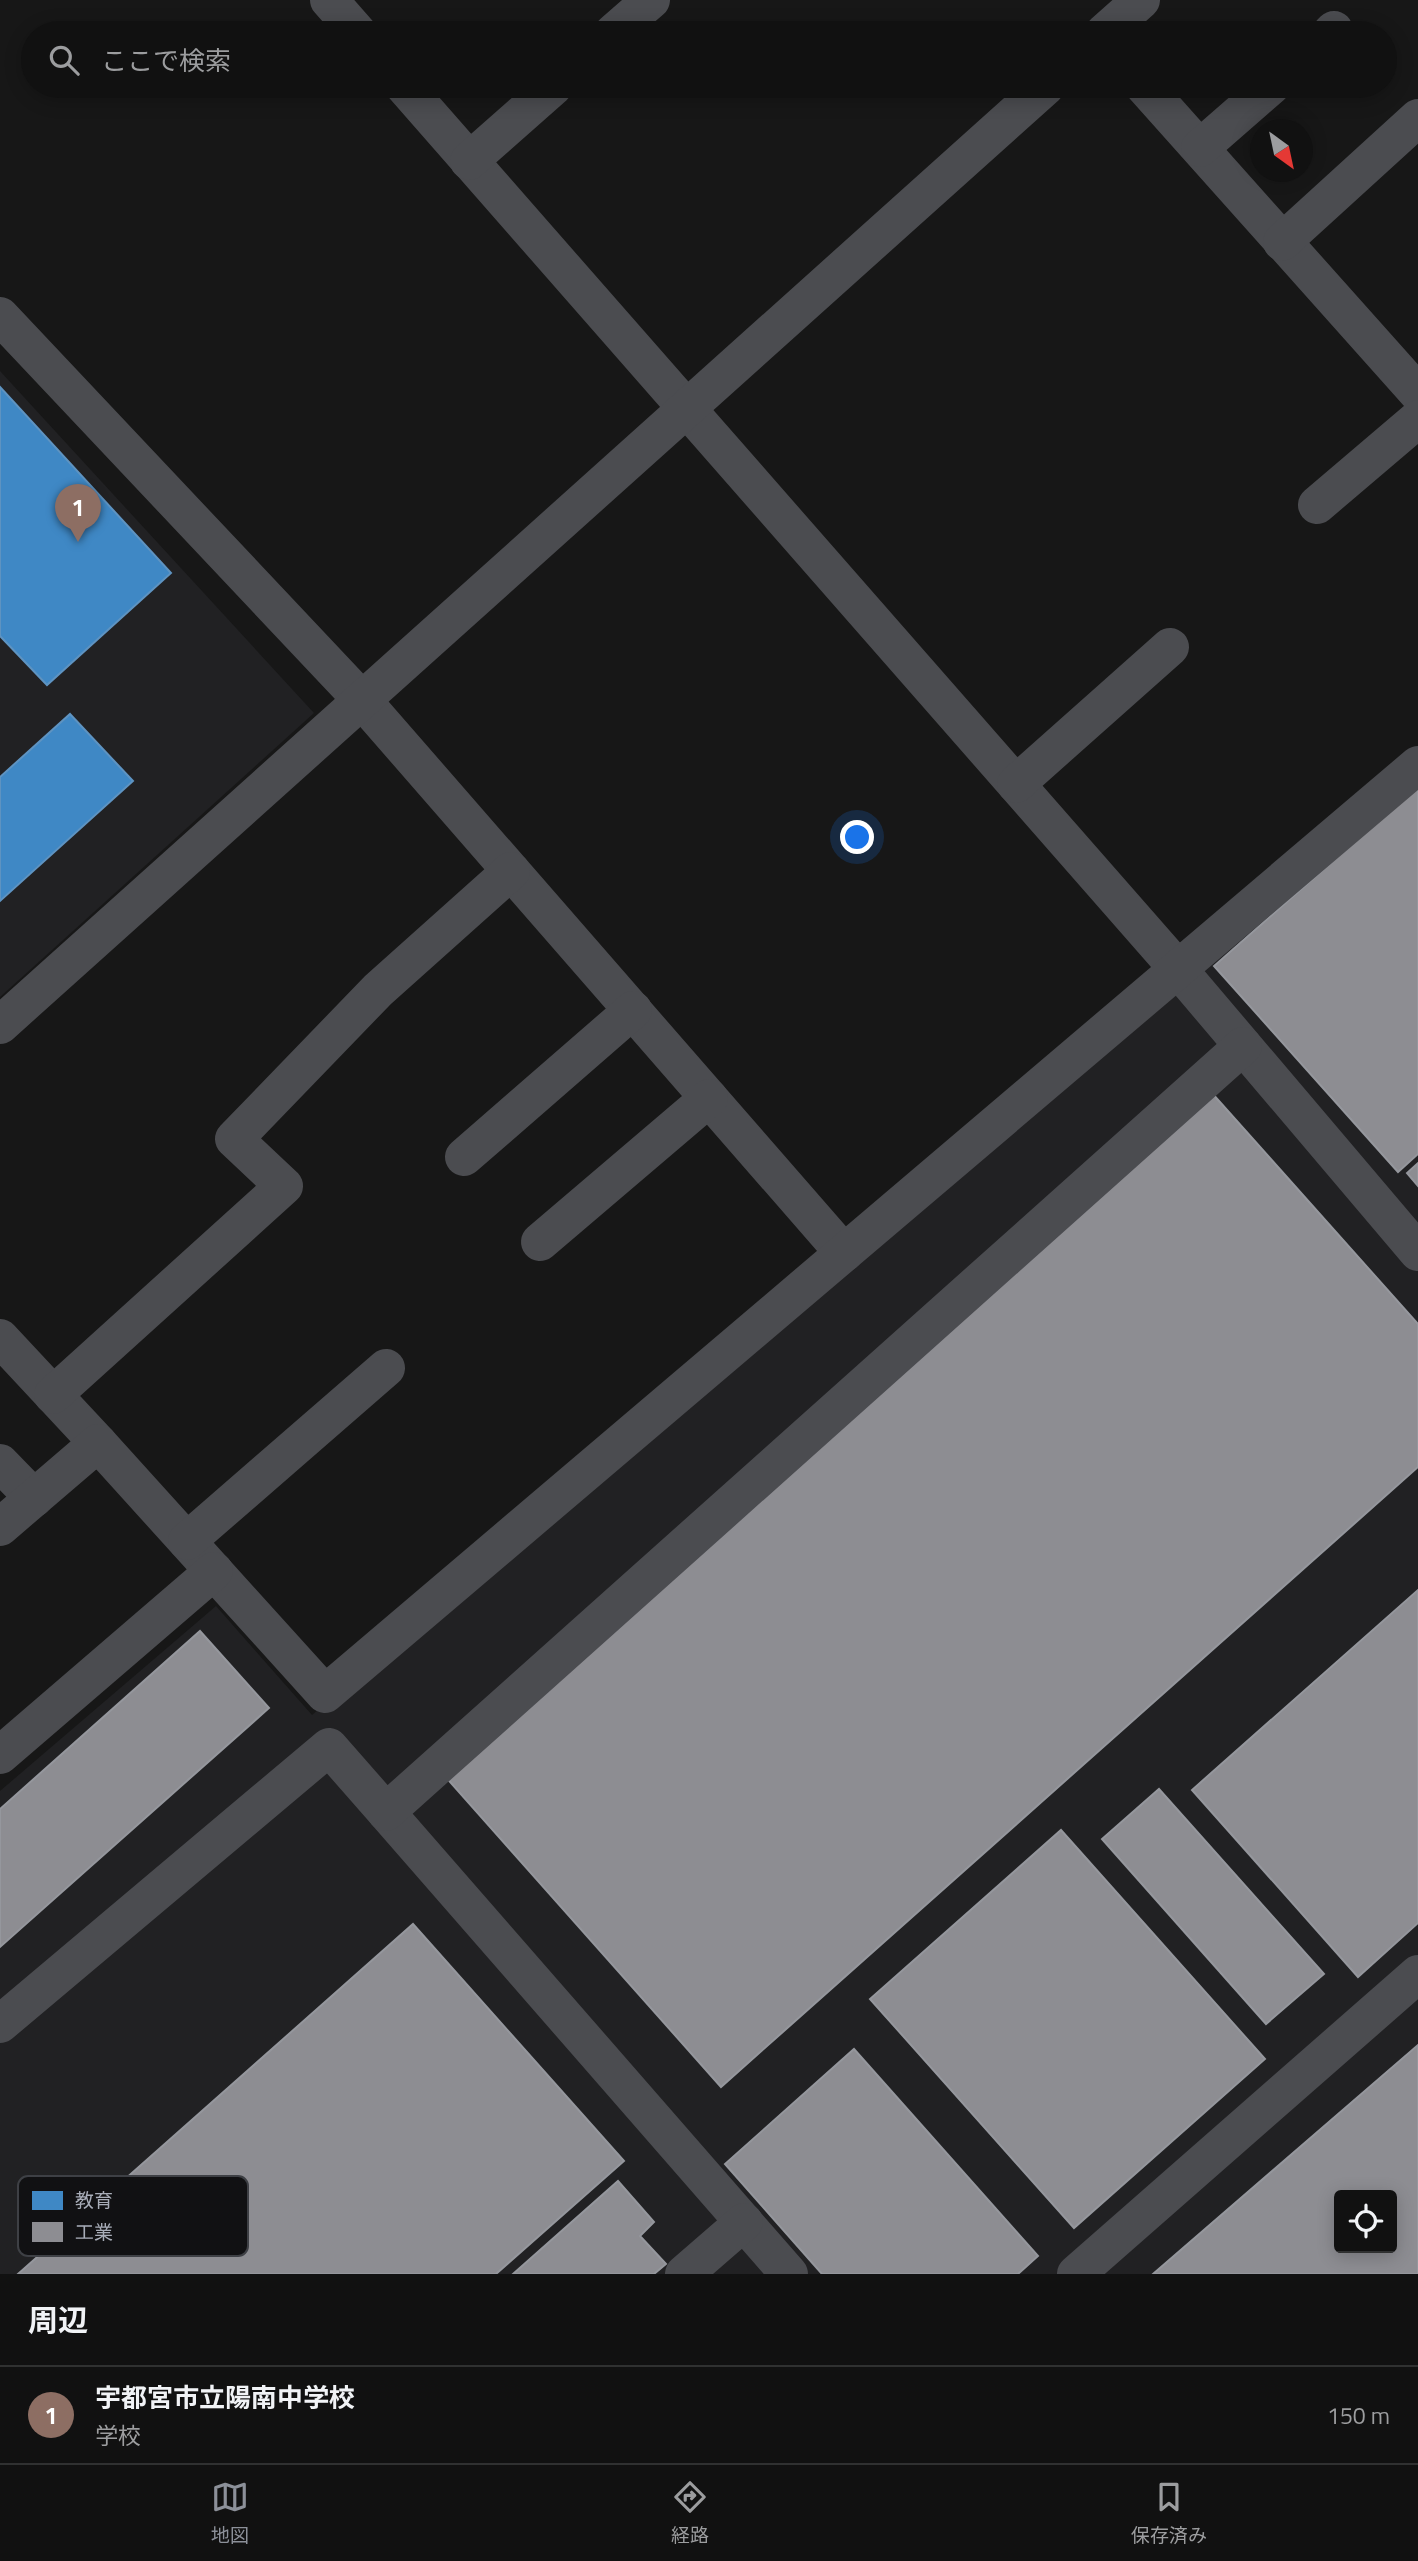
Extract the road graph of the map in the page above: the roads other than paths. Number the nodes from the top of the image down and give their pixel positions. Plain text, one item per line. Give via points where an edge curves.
1 (329, 0) edge
2 (651, 0) edge
3 (1141, 0) edge
4 (347, 21) edge
5 (627, 21) edge
6 (1117, 21) edge
7 (414, 98) edge
8 (540, 98) edge
9 (1033, 98) edge
10 (1155, 98) edge
11 (1257, 98) edge
12 (1418, 118) edge
13 (1200, 148) junction
14 (469, 161) junction
15 (1282, 242) junction
16 (0, 316) edge
17 (1418, 393) edge
18 (687, 407) junction
19 (1418, 419) edge
20 (1317, 505) dead end
21 (1170, 647) dead end
22 (362, 699) junction
23 (1418, 765) edge
24 (1016, 784) junction
25 (511, 871) junction
26 (1178, 969) junction
27 (632, 1010) junction
28 (0, 1025) edge
29 (1243, 1045) junction
30 (709, 1098) junction
31 (464, 1157) dead end
32 (540, 1242) dead end
33 (1418, 1252) edge
34 (844, 1253) junction
35 (0, 1338) edge
36 (386, 1368) dead end
37 (53, 1395) junction
38 (98, 1443) junction
39 (0, 1463) edge
40 (34, 1498) junction
41 (0, 1527) edge
42 (187, 1541) junction
43 (214, 1571) junction
44 (0, 1755) edge
45 (386, 1812) junction
46 (1418, 1974) edge
47 (0, 2024) edge
48 (744, 2222) junction
49 (684, 2274) edge
50 (789, 2274) edge
51 (1076, 2274) edge

1 - 4 street
2 - 5 street
3 - 6 street
7 - 14 street
8 - 14 street
9 - 18 street
10 - 13 street
11 - 13 street
12 - 15 street
13 - 15 street
14 - 18 street
15 - 17 street
16 - 22 street
18 - 22 street
18 - 24 street
19 - 20 street
21 - 24 street
22 - 25 street
22 - 28 street
23 - 26 street
24 - 26 street
25 - 27 street
25 - 37 street via 378,990 234,1139 284,1186
26 - 29 street
26 - 34 street
27 - 30 street
27 - 31 street
29 - 33 street
29 - 45 street
30 - 32 street
30 - 34 street
34 - 43 street via 325,1695
35 - 37 street
36 - 42 street
37 - 38 street
38 - 40 street
38 - 42 street
39 - 40 street
40 - 41 street
42 - 43 street
43 - 44 street
45 - 47 street via 330,1747
45 - 48 street
46 - 51 street
48 - 49 street
48 - 50 street

